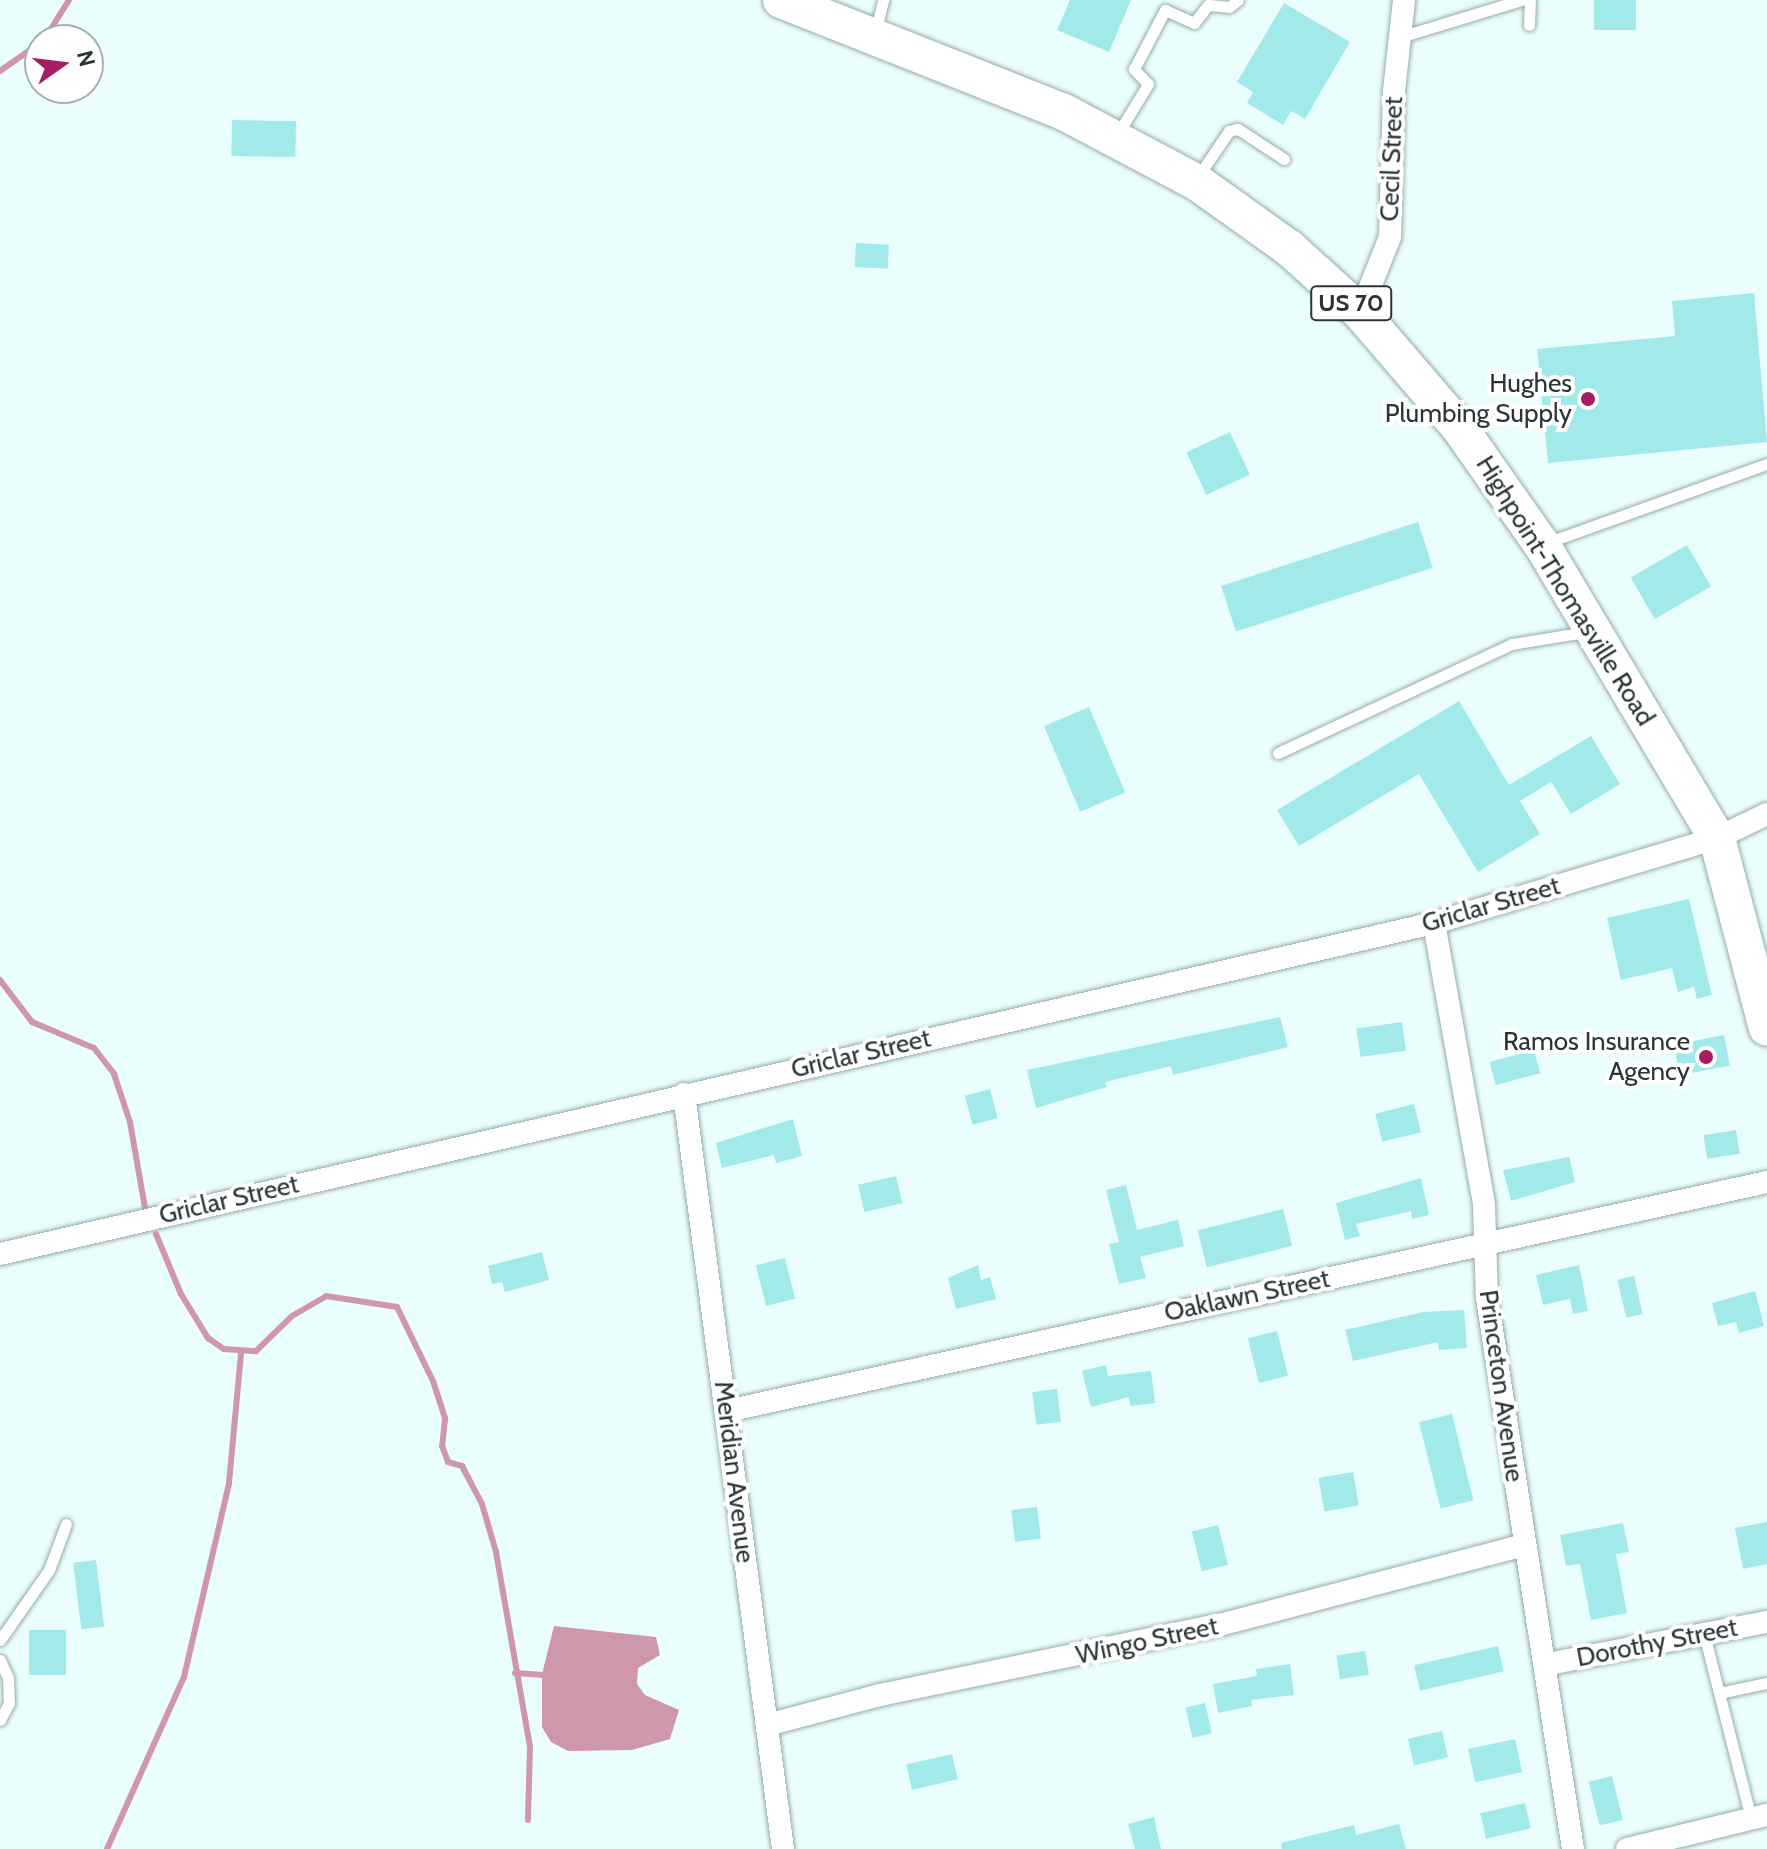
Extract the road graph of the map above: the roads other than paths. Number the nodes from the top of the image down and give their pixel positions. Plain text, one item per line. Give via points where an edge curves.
1 (781, 0) edge
2 (883, 0) edge
3 (1238, 0) edge
4 (1404, 0) edge
5 (1521, 0) edge
6 (1530, 0) edge
7 (1529, 25) dead end
8 (874, 37) junction
9 (1399, 37) junction
10 (1115, 139) junction
11 (1284, 159) dead end
12 (1194, 181) junction
13 (1360, 312) junction
14 (1767, 464) edge
15 (1542, 545) junction
16 (1594, 630) junction
17 (1278, 753) dead end
18 (1767, 814) edge
19 (1717, 838) junction
20 (1434, 923) junction
21 (1760, 972) edge
22 (1767, 1028) edge
23 (684, 1094) junction
24 (1767, 1182) edge
25 (1483, 1244) junction
26 (0, 1254) edge
27 (727, 1411) junction
28 (66, 1524) dead end
29 (1524, 1545) junction
30 (1767, 1622) edge
31 (1704, 1634) junction
32 (0, 1640) edge
33 (0, 1660) edge
34 (1548, 1664) junction
35 (1767, 1683) edge
36 (1719, 1693) junction
37 (0, 1720) edge
38 (767, 1725) junction
39 (1759, 1817) edge
40 (783, 1849) edge
41 (1573, 1849) edge
42 (1627, 1849) edge

1 - 8 main road, Highpoint-Thomasville Road / US 70
2 - 8 lane
3 - 10 lane via 1229,7 1208,5 1194,23 1165,10 1134,69 1146,88
4 - 9 street, Cecil Street
5 - 9 lane
6 - 7 lane
8 - 10 main road, Highpoint-Thomasville Road / US 70 via 1062,111
9 - 13 street, Cecil Street via 1390,237
10 - 12 main road, Highpoint-Thomasville Road / US 70
11 - 12 lane via 1238,129 1229,131
12 - 13 main road, Highpoint-Thomasville Road / US 70 via 1289,248
13 - 15 main road, Highpoint-Thomasville Road / US 70 via 1459,427
14 - 15 lane
15 - 16 main road, Highpoint-Thomasville Road / US 70
16 - 17 lane via 1512,644
16 - 19 main road, Highpoint-Thomasville Road / US 70
18 - 19 street, Griclar Street
19 - 20 street, Griclar Street
19 - 21 main road, US 70
20 - 23 street, Griclar Street
20 - 25 street, Princeton Avenue via 1484,1205
21 - 22 main road, US 70
23 - 26 street, Griclar Street
23 - 27 street, Meridian Avenue
24 - 25 street, Oaklawn Street
25 - 27 street, Oaklawn Street
25 - 29 street, Princeton Avenue
27 - 38 street, Meridian Avenue
28 - 32 lane via 49,1570
29 - 34 street, Princeton Avenue
29 - 38 street, Wingo Street via 1219,1625 880,1695
30 - 31 street, Dorothy Street
31 - 34 street, Dorothy Street
31 - 36 lane
33 - 37 lane via 8,1678 9,1703
34 - 41 street, Princeton Avenue
35 - 36 lane
36 - 39 lane
38 - 40 street, Meridian Avenue
39 - 42 street

